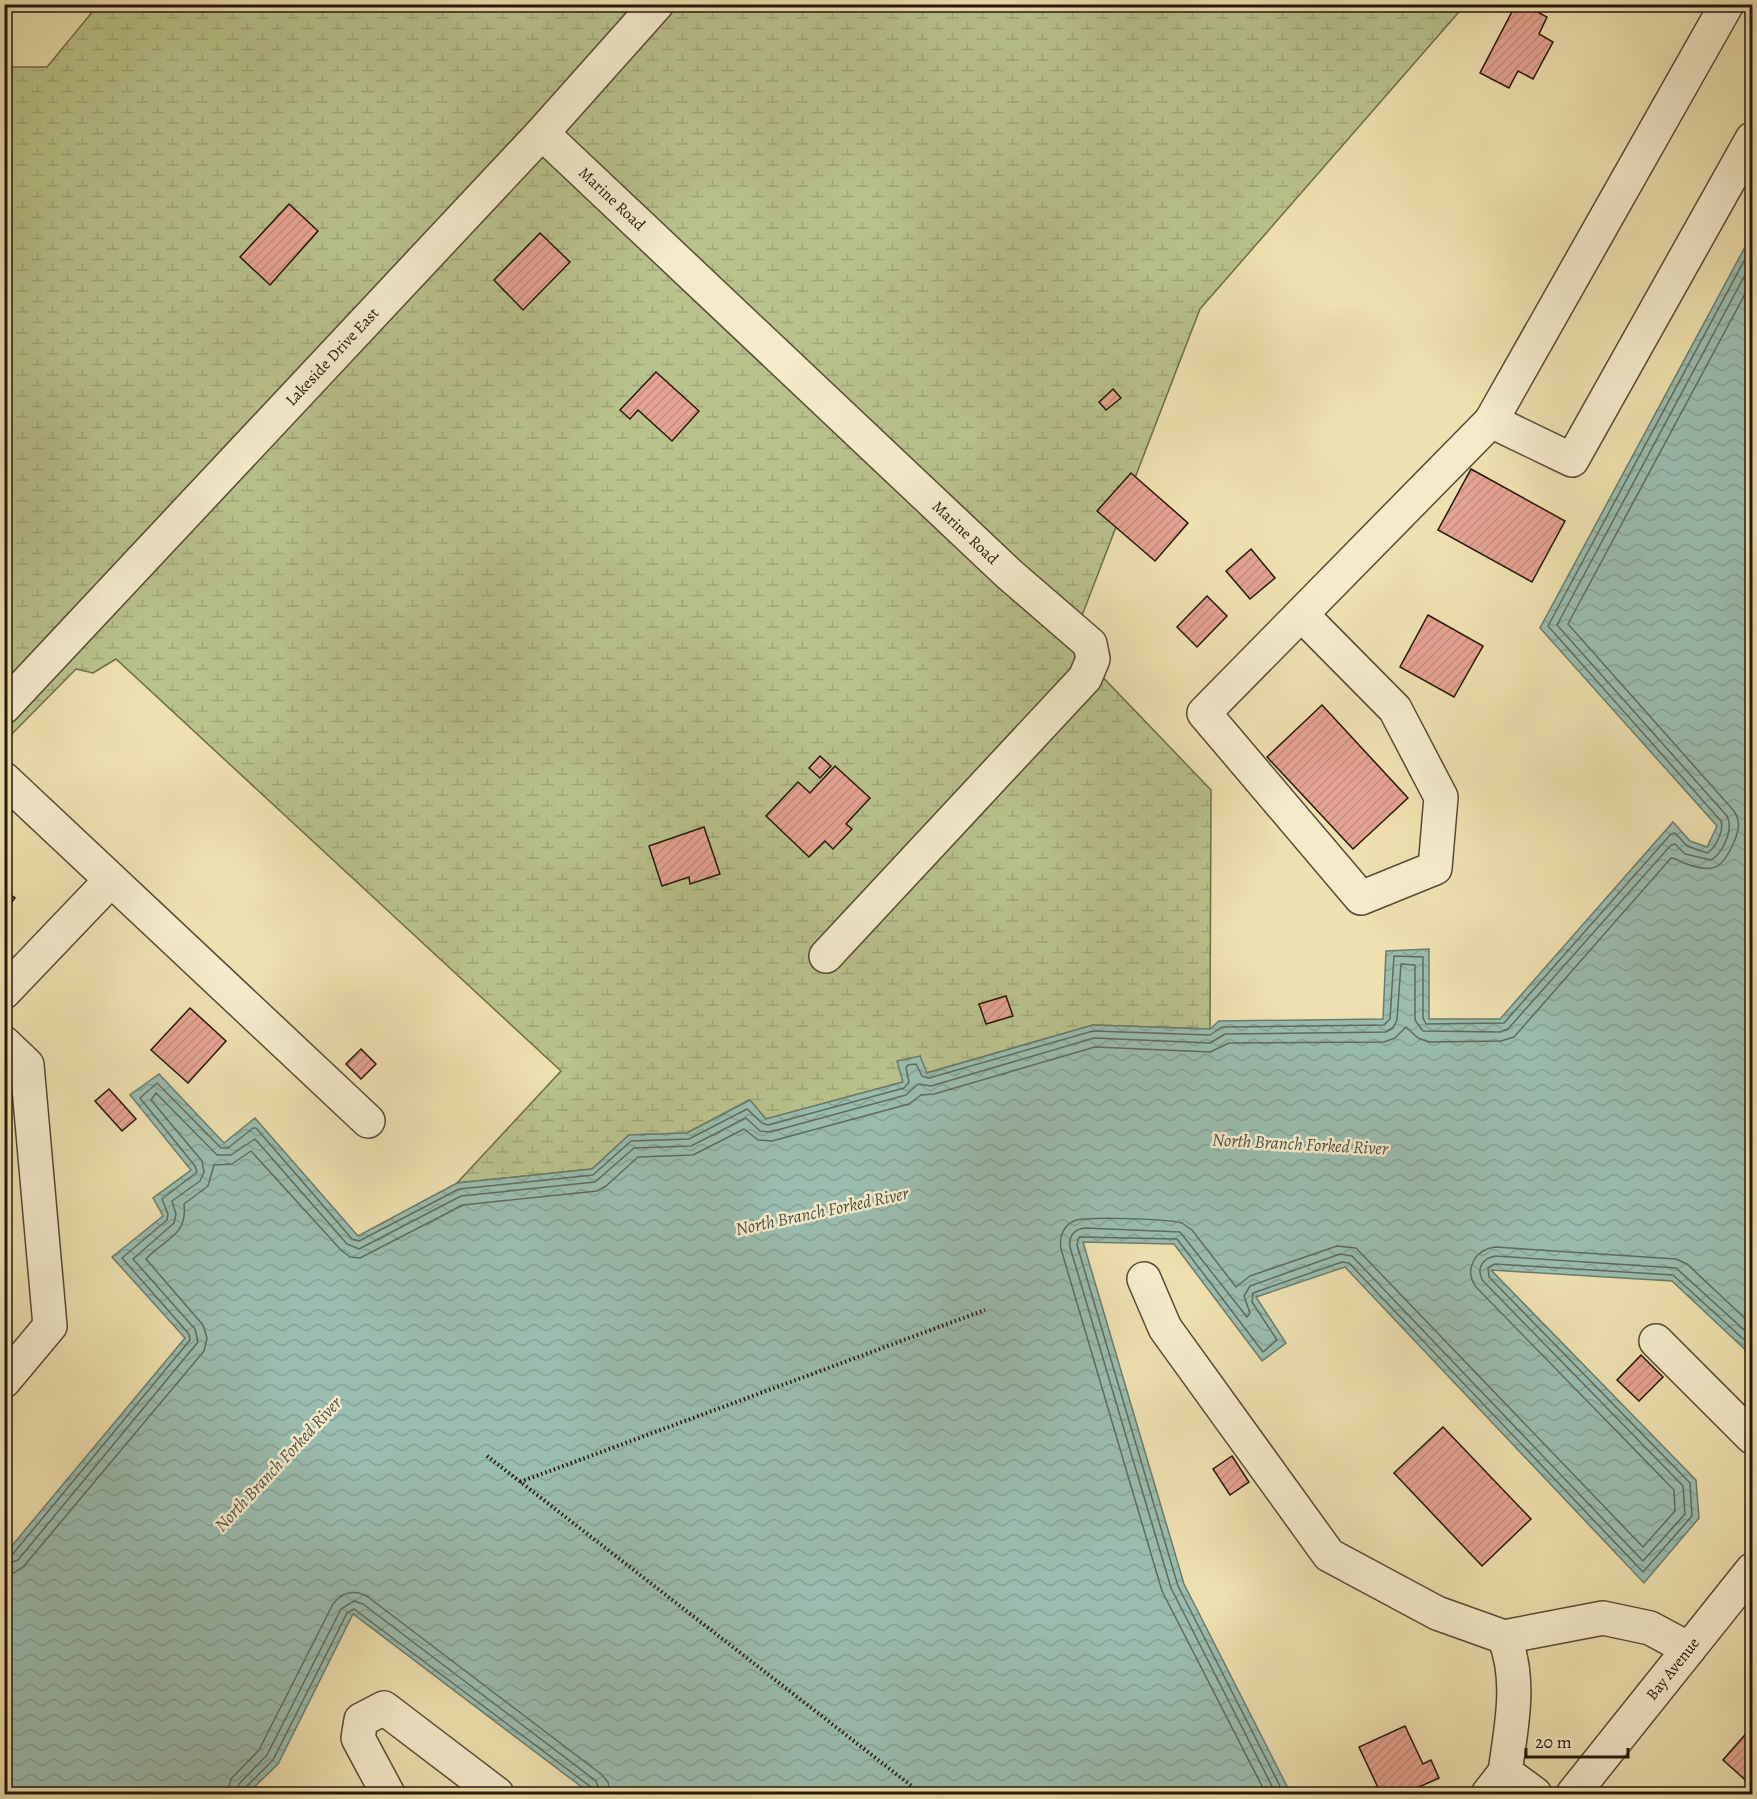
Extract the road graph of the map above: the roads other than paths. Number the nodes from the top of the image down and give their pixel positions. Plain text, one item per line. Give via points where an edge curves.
1 (657, 4) edge
2 (1727, 4) edge
3 (542, 132) junction
4 (1752, 139) edge
5 (1491, 421) junction
6 (1302, 615) junction
7 (4, 707) edge
8 (4, 779) edge
9 (111, 880) junction
10 (826, 956) dead end
11 (4, 992) edge
12 (4, 1043) edge
13 (368, 1121) dead end
14 (1144, 1279) dead end
15 (1656, 1341) dead end
16 (4, 1381) edge
17 (1752, 1437) edge
18 (1752, 1570) edge
19 (1504, 1637) junction
20 (1689, 1649) junction
21 (1496, 1783) edge
22 (388, 1794) edge
23 (497, 1794) edge
24 (1536, 1794) edge
25 (1572, 1794) edge

1 - 3 street, Lakeside Drive East
2 - 5 street
3 - 7 street, Lakeside Drive East
3 - 10 street, Marine Road via 1009,574 1090,644 1093,659 1085,678
4 - 5 street via 1572,460
5 - 6 street
6 - 6 street via 1204,713 1361,898 1436,868 1442,797 1395,709
8 - 9 street
9 - 11 street
9 - 13 street
12 - 16 street via 27,1065 50,1326
14 - 19 street via 1165,1328 1329,1555 1437,1613
15 - 17 street
18 - 20 street, Bay Avenue
19 - 20 street via 1603,1618 1650,1628
19 - 21 street via 1513,1658 1513,1710
20 - 25 street, Bay Avenue
21 - 24 street
22 - 23 street via 358,1738 361,1720 384,1708

